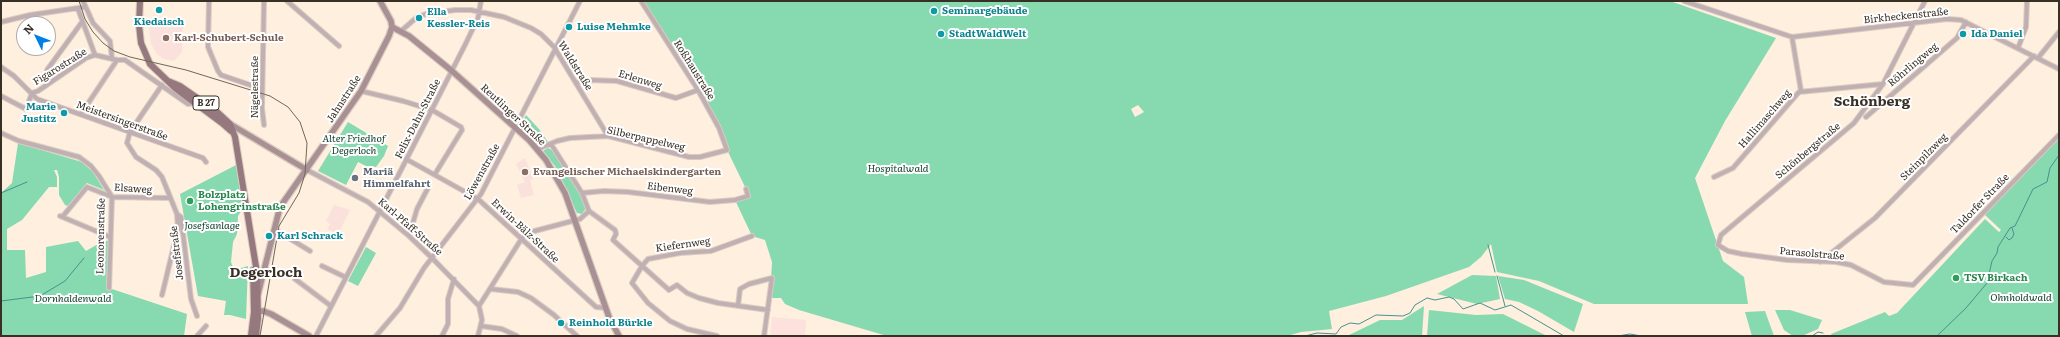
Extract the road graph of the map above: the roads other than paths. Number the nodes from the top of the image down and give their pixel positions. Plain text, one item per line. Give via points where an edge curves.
1 (83, 1) edge
2 (140, 1) edge
3 (209, 1) edge
4 (269, 1) edge
5 (287, 1) edge
6 (380, 1) edge
7 (481, 1) edge
8 (580, 1) edge
9 (641, 1) edge
10 (1684, 1) edge
11 (1925, 1) edge
12 (2027, 1) edge
13 (264, 2) edge
14 (85, 7) junction
15 (78, 9) junction
16 (480, 13) junction
17 (1, 22) edge
18 (82, 22) junction
19 (1966, 22) junction
20 (1914, 24) junction
21 (392, 27) junction
22 (401, 31) junction
23 (2059, 32) edge
24 (1792, 36) junction
25 (340, 46) dead end
26 (2018, 48) junction
27 (555, 49) junction
28 (96, 55) junction
29 (2036, 57) junction
30 (112, 58) junction
31 (117, 60) junction
32 (1, 67) edge
33 (2059, 69) edge
34 (452, 71) junction
35 (48, 74) dead end
36 (168, 81) junction
37 (576, 83) junction
38 (1883, 84) junction
39 (162, 86) junction
40 (262, 89) junction
41 (698, 90) junction
42 (361, 91) junction
43 (1801, 91) junction
44 (32, 93) junction
45 (1, 96) edge
46 (194, 103) junction
47 (432, 110) junction
48 (81, 114) junction
49 (1866, 117) dead end
50 (216, 118) junction
51 (230, 124) junction
52 (264, 125) dead end
53 (515, 127) junction
54 (130, 132) junction
55 (1, 133) edge
56 (2059, 135) edge
57 (608, 136) junction
58 (235, 137) junction
59 (551, 144) junction
60 (538, 149) junction
61 (727, 150) joint
62 (406, 159) junction
63 (206, 162) dead end
64 (307, 170) junction
65 (435, 174) junction
66 (1714, 177) dead end
67 (428, 186) dead end
68 (746, 189) dead end
69 (582, 193) junction
70 (112, 196) junction
71 (170, 198) junction
72 (478, 199) junction
73 (380, 211) junction
74 (589, 211) junction
75 (177, 214) junction
76 (576, 220) junction
77 (274, 229) junction
78 (1721, 235) joint
79 (409, 236) junction
80 (752, 236) dead end
81 (110, 237) junction
82 (522, 238) junction
83 (310, 251) dead end
84 (254, 258) junction
85 (432, 258) junction
86 (1819, 262) junction
87 (322, 266) dead end
88 (642, 266) junction
89 (257, 268) junction
90 (265, 272) junction
91 (345, 277) junction
92 (295, 279) dead end
93 (454, 279) junction
94 (258, 282) junction
95 (1913, 285) joint
96 (109, 288) dead end
97 (254, 288) junction
98 (491, 289) junction
99 (162, 295) dead end
100 (258, 295) junction
101 (331, 306) junction
102 (479, 306) junction
103 (738, 306) junction
104 (606, 308) junction
105 (768, 310) junction
106 (256, 311) junction
107 (196, 316) dead end
108 (206, 326) dead end
109 (481, 326) junction
110 (197, 336) edge
111 (251, 336) edge
112 (256, 336) edge
113 (309, 336) edge
114 (316, 336) edge
115 (376, 336) edge
116 (442, 336) edge
117 (478, 336) edge
118 (517, 336) edge
119 (577, 336) edge
120 (619, 336) edge
121 (717, 336) edge
122 (764, 336) edge

1 - 14 street
2 - 36 main road, B 27 via 139,32 143,51 155,69
3 - 40 street via 208,46 217,70 221,75
4 - 13 street
5 - 25 street
6 - 21 street
7 - 16 street, Felix-Dahn-Straße
8 - 27 street, Löwenstraße
9 - 41 street, Roßhaustraße
10 - 24 street
11 - 20 street, Schönbergstraße
12 - 26 street via 2026,27
13 - 40 street, Nägelestraße
14 - 15 street
14 - 30 street via 93,23 110,41
15 - 17 street via 30,15
15 - 18 street
16 - 22 street, Waldstraße via 455,10 431,12 416,18
16 - 27 street, Waldstraße via 504,17 523,24 541,34
16 - 34 street, Felix-Dahn-Straße
18 - 28 street
18 - 35 street via 48,70
19 - 20 street, Birkheckenstraße via 1947,19
19 - 26 street, Birkheckenstraße
19 - 49 street, Röhrlingweg via 1957,38
20 - 24 street, Birkheckenstraße
20 - 38 street, Schönbergstraße
21 - 22 street, Reutlinger Straße
21 - 42 street, Jahnstraße via 386,44
22 - 34 street, Reutlinger Straße
23 - 29 street, Steinpilzweg
24 - 43 street
26 - 29 street, Birkheckenstraße
27 - 37 street, Waldstraße
27 - 53 street, Löwenstraße
28 - 30 street
28 - 44 street, Figarostraße via 86,58
29 - 33 street, Birkheckenstraße
29 - 86 street, Steinpilzweg via 1875,218
30 - 31 street
31 - 39 street via 125,60
31 - 48 street
32 - 44 street, Meistersingerstraße
34 - 47 street, Felix-Dahn-Straße
34 - 53 street, Reutlinger Straße
36 - 46 main road, B 27
36 - 51 main road, B 27 via 204,101
37 - 41 street, Erlenweg via 590,80 617,81 676,98
37 - 57 street, Waldstraße
38 - 43 street, Hallimaschweg
38 - 78 street, Schönbergstraße via 1854,123
39 - 46 street via 188,104
39 - 54 street
40 - 52 street, Nägelestraße
41 - 61 street, Roßhaustraße via 719,128
42 - 47 street
42 - 64 street, Jahnstraße
43 - 66 street, Hallimaschweg via 1733,168
44 - 45 street via 26,109
44 - 48 street, Meistersingerstraße via 37,99
46 - 50 main road, B 27
47 - 62 street, Felix-Dahn-Straße
47 - 65 street via 461,126 462,130
48 - 54 street, Meistersingerstraße
50 - 51 main road
50 - 58 main road, B 27
51 - 58 main road, B 27
51 - 64 street, Karl-Pfaff-Straße
53 - 60 street, Reutlinger Straße
53 - 72 street, Löwenstraße
54 - 63 street, Meistersingerstraße via 203,158
54 - 71 street, Josefstraße via 127,143 132,153 160,174
55 - 70 street, Leonorenstraße via 19,141 83,159 99,176
56 - 95 street, Taldorfer Straße
57 - 59 street, Silberpappelweg via 570,138
57 - 61 street, Silberpappelweg via 689,157
58 - 84 main road, B 27
59 - 60 street, Silberpappelweg
59 - 69 street, Reutlinger Straße
60 - 76 street, Reutlinger Straße via 562,186
62 - 65 street, Erwin-Bälz-Straße
62 - 73 street, Felix-Dahn-Straße
64 - 73 street, Karl-Pfaff-Straße
64 - 77 street, Jahnstraße via 280,207
65 - 72 street, Erwin-Bälz-Straße
67 - 79 street via 417,209
68 - 69 street, Eibenweg via 748,196 710,202 628,192
69 - 74 street, Reutlinger Straße
70 - 71 street, Elsaweg
70 - 81 street, Leonorenstraße
70 - 81 street, Elsaweg via 87,186 61,216
71 - 75 street, Josefstraße
72 - 82 street, Erwin-Bälz-Straße
72 - 85 street, Löwenstraße
73 - 79 street, Karl-Pfaff-Straße
73 - 91 street, Felix-Dahn-Straße
74 - 76 street
74 - 88 street via 615,230 613,240
75 - 99 street via 178,229
75 - 107 street, Josefstraße via 181,217 191,299
76 - 82 street via 527,233
76 - 104 street, Reutlinger Straße
77 - 83 street
77 - 90 street, Jahnstraße
78 - 86 street, Parasolstraße via 1718,245 1728,251
79 - 85 street, Karl-Pfaff-Straße
80 - 88 street, Kiefernweg via 711,251 656,256 648,259
81 - 96 street, Leonorenstraße
82 - 98 street
82 - 104 street, Erwin-Bälz-Straße via 596,307
84 - 89 main road, B 27
84 - 97 main road, B 27
85 - 93 street, Karl-Pfaff-Straße
85 - 115 street, Löwenstraße via 400,308
86 - 95 street, Parasolstraße via 1851,265 1884,282
87 - 91 street
88 - 103 street via 669,290 677,286 699,298
88 - 121 street via 632,283 648,303 670,321 687,329
89 - 90 street
89 - 94 main road, B 27
90 - 94 street, Jahnstraße
90 - 100 street, Jahnstraße
91 - 101 street, Felix-Dahn-Straße
92 - 101 street
93 - 102 street, Karl-Pfaff-Straße
93 - 116 street via 448,299 448,324
94 - 97 street, Jahnstraße
94 - 100 main road, B 27
97 - 106 main road, B 27
98 - 102 street
98 - 119 street via 518,292 531,298 554,314
100 - 106 main road, B 27
101 - 114 street, Felix-Dahn-Straße
102 - 109 street via 482,314
103 - 105 street
103 - 105 street via 740,290 749,284 772,278
104 - 120 street, Reutlinger Straße
105 - 122 street
106 - 111 main road, B 27
106 - 112 main road, B 27
106 - 113 street via 271,314
108 - 110 street
109 - 117 street
109 - 118 street via 502,329

